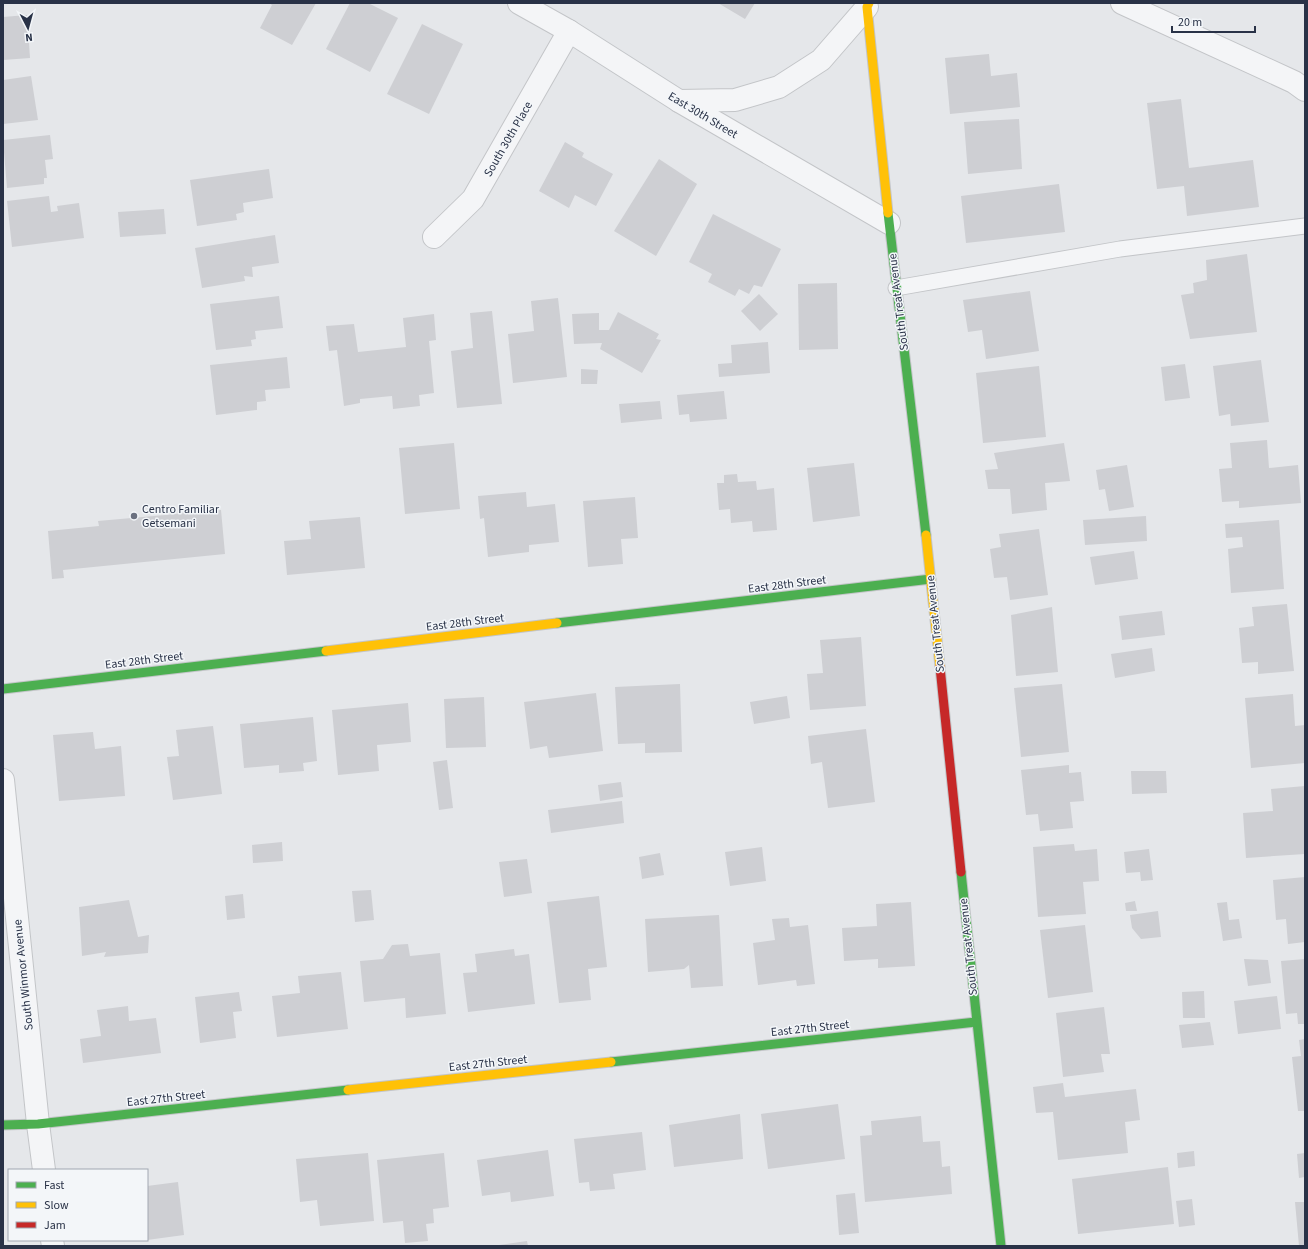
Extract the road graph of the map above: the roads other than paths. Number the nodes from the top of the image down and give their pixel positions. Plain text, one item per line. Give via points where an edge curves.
1 (519, 3) edge
2 (1122, 3) edge
3 (868, 5) edge
4 (569, 31) junction
5 (1305, 90) edge
6 (679, 101) junction
7 (889, 223) junction
8 (1305, 226) edge
9 (434, 237) dead end
10 (896, 288) junction
11 (930, 579) junction
12 (3, 689) edge
13 (3, 780) edge
14 (976, 1022) junction
15 (38, 1124) junction
16 (3, 1125) edge
17 (44, 1169) edge
18 (1001, 1246) edge

1 - 4 street, East 30th Street
2 - 5 street via 1294,82
3 - 6 street via 821,60 779,88 735,100
3 - 7 street, South Treat Avenue
4 - 6 street, East 30th Street
4 - 9 street, South 30th Place via 473,199
6 - 7 street, East 30th Street
7 - 10 street, South Treat Avenue
8 - 10 lane via 1120,249
10 - 11 street, South Treat Avenue
11 - 12 street, East 28th Street
11 - 14 street, South Treat Avenue
13 - 15 street, South Winmor Avenue
14 - 15 street, East 27th Street
14 - 18 street, South Treat Avenue
15 - 16 street, East 27th Street
15 - 17 street, South Winmor Avenue

